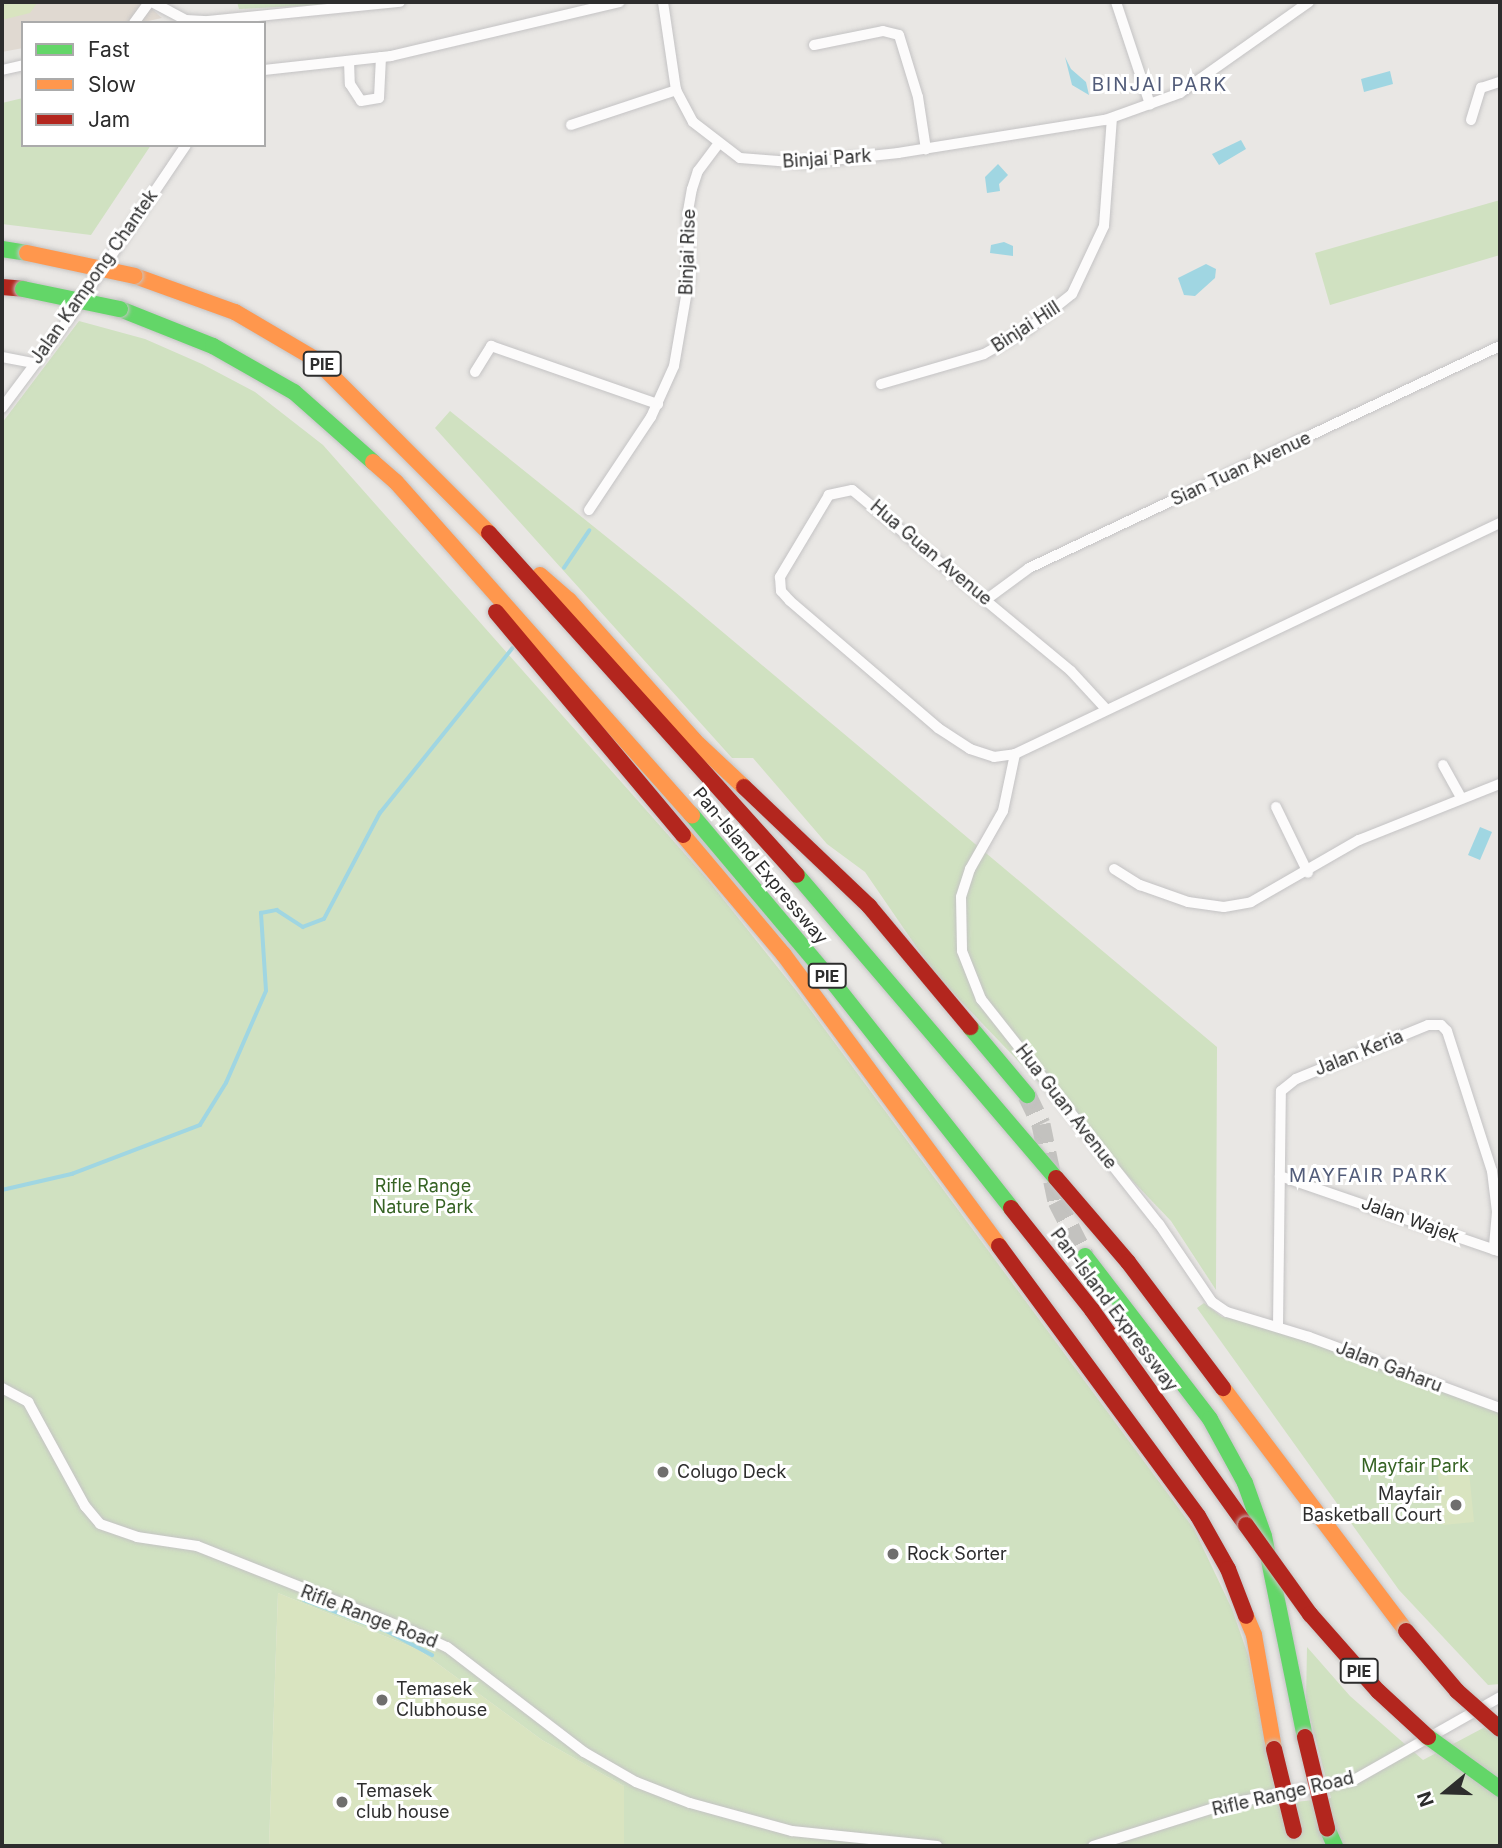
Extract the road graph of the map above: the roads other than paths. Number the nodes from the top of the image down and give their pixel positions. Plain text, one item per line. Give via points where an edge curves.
1 (150, 2) edge
2 (400, 2) edge
3 (620, 2) edge
4 (663, 2) edge
5 (1116, 2) edge
6 (1309, 2) edge
7 (136, 21) edge
8 (194, 21) edge
9 (213, 21) edge
10 (814, 45) dead end
11 (381, 57) junction
12 (349, 61) junction
13 (21, 65) edge
14 (2, 70) edge
15 (266, 70) edge
16 (1500, 82) edge
17 (676, 90) junction
18 (1150, 104) junction
19 (1112, 118) junction
20 (1471, 120) dead end
21 (571, 125) dead end
22 (718, 144) junction
23 (185, 147) edge
24 (926, 149) junction
25 (2, 249) edge
26 (2, 287) edge
27 (1500, 346) edge
28 (2, 357) edge
29 (32, 363) junction
30 (475, 372) dead end
31 (881, 384) dead end
32 (657, 404) junction
33 (2, 408) edge
34 (589, 510) dead end
35 (469, 511) junction
36 (1500, 523) edge
37 (445, 540) junction
38 (987, 599) junction
39 (1105, 709) junction
40 (1015, 754) junction
41 (1443, 765) dead end
42 (1500, 784) edge
43 (1461, 798) junction
44 (1276, 807) dead end
45 (1114, 869) dead end
46 (1308, 873) junction
47 (1027, 1095) tunnel mouth
48 (1280, 1175) junction
49 (1497, 1251) edge
50 (1085, 1256) tunnel mouth
51 (1279, 1326) junction
52 (2, 1388) edge
53 (1500, 1408) edge
54 (1500, 1697) edge
55 (1500, 1729) edge
56 (1500, 1789) edge
57 (1297, 1839) edge
58 (937, 1846) edge
59 (1093, 1846) edge
60 (1335, 1846) edge

1 - 7 street
1 - 8 street
2 - 9 street
3 - 11 street
4 - 17 street, Binjai Park
5 - 18 street
6 - 18 street, Binjai Park via 1180,93
10 - 24 street via 883,31 899,35 918,97
11 - 12 street
11 - 12 street via 379,98 365,100 351,84
12 - 15 street
13 - 14 street
16 - 20 street via 1480,88
17 - 21 street
17 - 22 street, Binjai Park via 694,122
18 - 19 street, Binjai Park
19 - 24 street, Binjai Park
19 - 31 street, Binjai Hill via 1104,226 1072,294 1028,329 984,354
22 - 24 street, Binjai Park via 740,158 760,162 804,163
22 - 32 street, Binjai Rise via 692,189 688,211 690,279 682,333
23 - 29 street, Jalan Kampong Chantek via 70,317
25 - 35 highway, Pan-Island Expressway / PIE, bridge via 135,276 235,312 315,359
26 - 37 highway, Pan-Island Expressway / PIE, bridge via 120,309 213,346 294,392 396,482
27 - 38 street, Sian Tuan Avenue via 1029,568
28 - 29 street
29 - 33 street, Jalan Kampong Chantek
30 - 32 street via 491,346
32 - 34 street, Binjai Rise
35 - 47 highway via 569,600 695,741 869,906
35 - 55 highway, Pan-Island Expressway / PIE, bridge via 780,855 1128,1262 1406,1632 1457,1691
36 - 39 street
37 - 56 highway, Pan-Island Expressway / PIE, bridge via 650,766 832,981 1092,1310 1345,1656 1440,1748
37 - 57 highway, bridge via 522,648 784,955 1198,1516 1228,1569 1254,1635 1274,1749
38 - 39 street, Hua Guan Avenue via 1080,680
38 - 40 street, Hua Guan Avenue via 862,496 848,490 829,495 779,585 790,601 949,736 994,757
39 - 40 street
40 - 51 street, Hua Guan Avenue via 1003,811 970,869 961,897 959,932 968,973 981,999 1159,1224 1201,1292 1227,1312
41 - 43 street
42 - 43 street
43 - 46 street via 1359,840
44 - 46 street
45 - 46 street via 1140,885 1188,902 1224,907 1251,902
48 - 49 street, Jalan Wajek
48 - 49 street, Jalan Keria via 1280,1096 1284,1086 1421,1027 1441,1025 1451,1040 1492,1171
48 - 51 street, Jalan Keria
50 - 60 highway, bridge via 1210,1419 1245,1483 1264,1536 1305,1737
51 - 53 street, Jalan Gaharu
52 - 58 street, Rifle Range Road via 28,1402 85,1506 100,1524 136,1537 197,1546 447,1647 584,1752 636,1782 690,1803 792,1832
54 - 59 street, Rifle Range Road via 1354,1780 1226,1804

